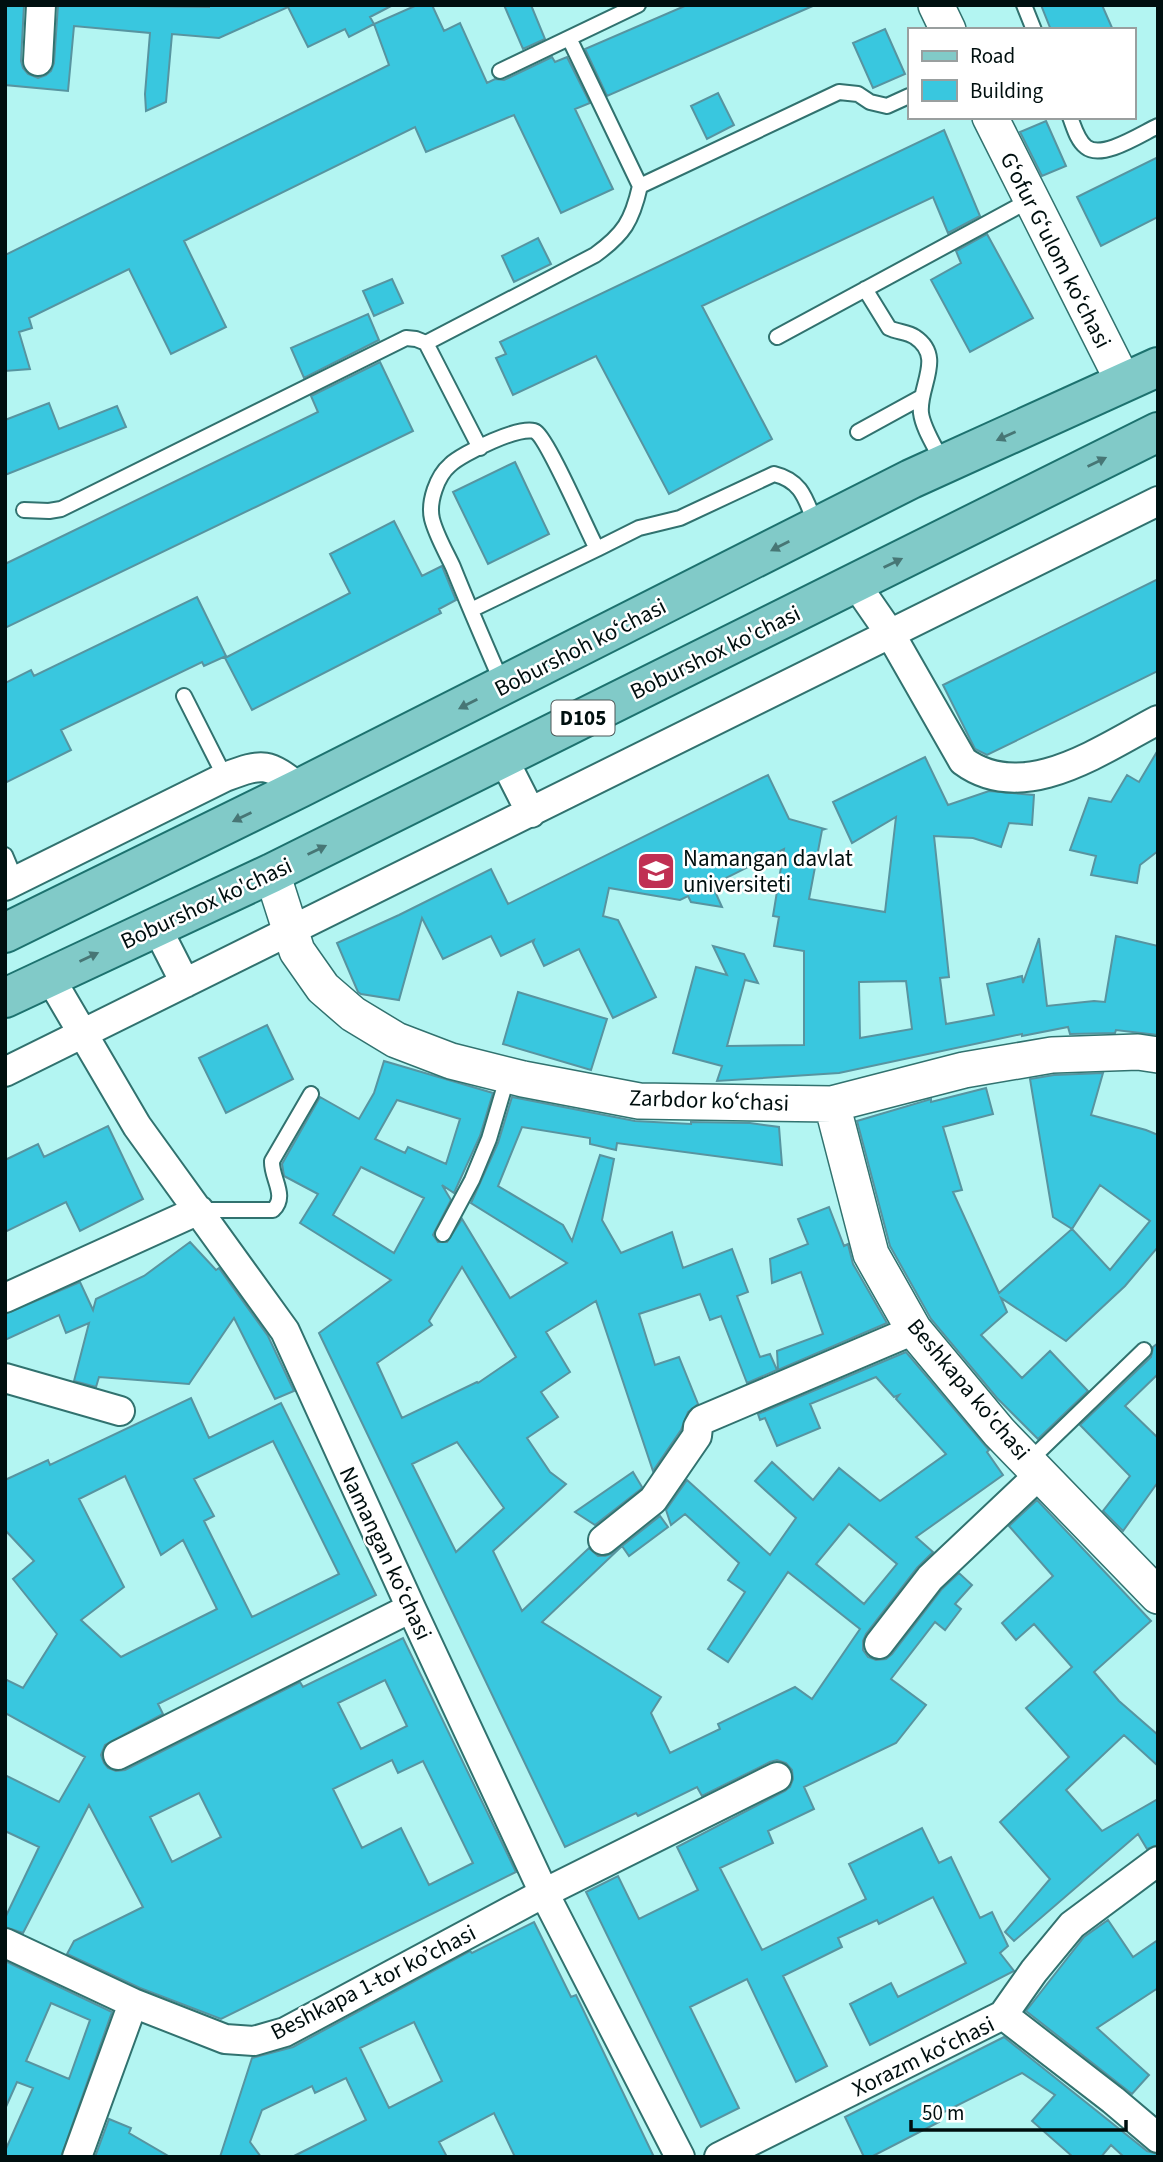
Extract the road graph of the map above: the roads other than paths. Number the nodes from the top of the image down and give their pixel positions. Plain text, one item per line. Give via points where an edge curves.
1 (41, 5) edge
2 (638, 5) edge
3 (936, 5) edge
4 (1024, 5) edge
5 (947, 28) edge
6 (1033, 28) edge
7 (569, 38) junction
8 (38, 61) dead end
9 (500, 71) dead end
10 (908, 96) edge
11 (991, 119) edge
12 (1071, 119) edge
13 (1158, 126) edge
14 (640, 186) junction
15 (1030, 200) junction
16 (865, 289) junction
17 (777, 337) dead end
18 (426, 343) junction
19 (1158, 367) edge
20 (1124, 383) junction
21 (920, 398) junction
22 (858, 432) dead end
23 (1153, 434) edge
24 (480, 448) junction
25 (944, 464) junction
26 (1158, 501) edge
27 (24, 510) dead end
28 (817, 527) junction
29 (597, 549) junction
30 (855, 583) junction
31 (471, 610) junction
32 (891, 635) junction
33 (503, 686) junction
34 (184, 696) dead end
35 (1158, 720) edge
36 (502, 758) junction
37 (225, 777) junction
38 (300, 788) junction
39 (531, 813) junction
40 (271, 873) junction
41 (9, 874) edge
42 (156, 926) junction
43 (290, 931) junction
44 (5, 933) edge
45 (49, 976) junction
46 (185, 983) junction
47 (5, 998) edge
48 (83, 1034) junction
49 (1158, 1055) edge
50 (5, 1072) edge
51 (508, 1075) junction
52 (311, 1094) dead end
53 (832, 1104) junction
54 (199, 1210) junction
55 (443, 1234) dead end
56 (5, 1298) edge
57 (914, 1330) junction
58 (1144, 1350) dead end
59 (5, 1378) edge
60 (120, 1411) dead end
61 (1034, 1468) junction
62 (603, 1540) dead end
63 (1158, 1596) edge
64 (411, 1608) junction
65 (879, 1644) dead end
66 (118, 1755) dead end
67 (777, 1777) dead end
68 (1158, 1861) edge
69 (544, 1893) junction
70 (5, 1943) edge
71 (133, 2003) junction
72 (1003, 2015) junction
73 (1158, 2137) edge
74 (77, 2157) edge
75 (680, 2157) edge
76 (719, 2157) edge

1 - 8 street
2 - 7 lane
3 - 5 street
4 - 6 lane
7 - 9 lane
7 - 14 lane
10 - 14 lane via 887,106 839,92
11 - 15 street, Gʻofur Gʻulom koʻchasi
12 - 13 lane via 1079,139 1097,151 1109,150
14 - 18 lane via 627,226 595,255
15 - 16 lane
15 - 20 street, Gʻofur Gʻulom koʻchasi
16 - 17 lane
16 - 21 lane via 889,328 913,335 930,359
18 - 24 lane
18 - 27 lane via 406,338 395,343 61,509
19 - 20 main road, Boburshoh koʻchasi
20 - 23 main road
20 -> 25 main road, Boburshoh koʻchasi
21 - 22 lane
21 - 25 lane via 921,416
30 -> 23 main road, Boburshox ko'chasi / D105
24 - 29 lane via 528,428 538,432
24 - 31 lane via 449,465 432,502 432,518
25 - 28 main road, Boburshoh koʻchasi
26 - 32 street
28 - 29 lane via 800,488 787,477 774,474 680,518 639,528
28 -> 33 main road, Boburshoh koʻchasi
29 - 31 lane
30 - 32 street
30 - 36 main road, Boburshox ko'chasi / D105
31 - 33 lane
32 - 35 street via 963,761 979,772 1018,779 1060,771
32 - 39 street
33 -> 38 main road, Boburshoh koʻchasi
34 - 37 lane
36 - 39 street
40 -> 36 main road, Boburshox ko'chasi / D105
37 - 38 street via 253,766 269,766
37 - 41 street
38 -> 44 main road, Boburshoh koʻchasi
39 - 43 street
40 - 42 main road, Boburshox ko'chasi / D105
40 - 43 street, Zarbdor koʻchasi
45 -> 42 main road, Boburshox ko'chasi / D105
42 - 46 street
43 - 46 street
43 - 51 street, Zarbdor koʻchasi via 297,951 323,988 353,1014 396,1040 451,1061
45 - 47 main road, Boburshox ko'chasi / D105
45 - 48 street, Namangan koʻchasi
46 - 48 street
48 - 50 street
48 - 54 street, Namangan koʻchasi via 137,1126
49 - 53 street, Zarbdor koʻchasi via 1052,1055 964,1070
51 - 53 street, Zarbdor koʻchasi via 639,1101
51 - 55 lane via 489,1139
52 - 54 lane via 272,1161 279,1205 274,1210
53 - 57 street, Beshkapa ko'chasi via 871,1254
54 - 56 street
54 - 64 street, Namangan koʻchasi via 285,1331
57 - 61 street, Beshkapa ko'chasi
57 - 62 street via 702,1420 697,1436 653,1500
58 - 61 lane
59 - 60 street
61 - 63 street, Beshkapa ko'chasi
61 - 65 street via 930,1578
64 - 66 street
64 - 69 street, Namangan koʻchasi
67 - 69 street, Beshkapa 1-tor koʼchasi
68 - 72 street, Xorazm koʻchasi via 1072,1925
69 - 71 street, Beshkapa 1-tor koʼchasi via 285,2032 254,2041 225,2039
69 - 75 street, Namangan koʻchasi
70 - 71 street, Beshkapa 1-tor koʼchasi
71 - 74 street
72 - 73 street
72 - 76 street, Xorazm koʻchasi

